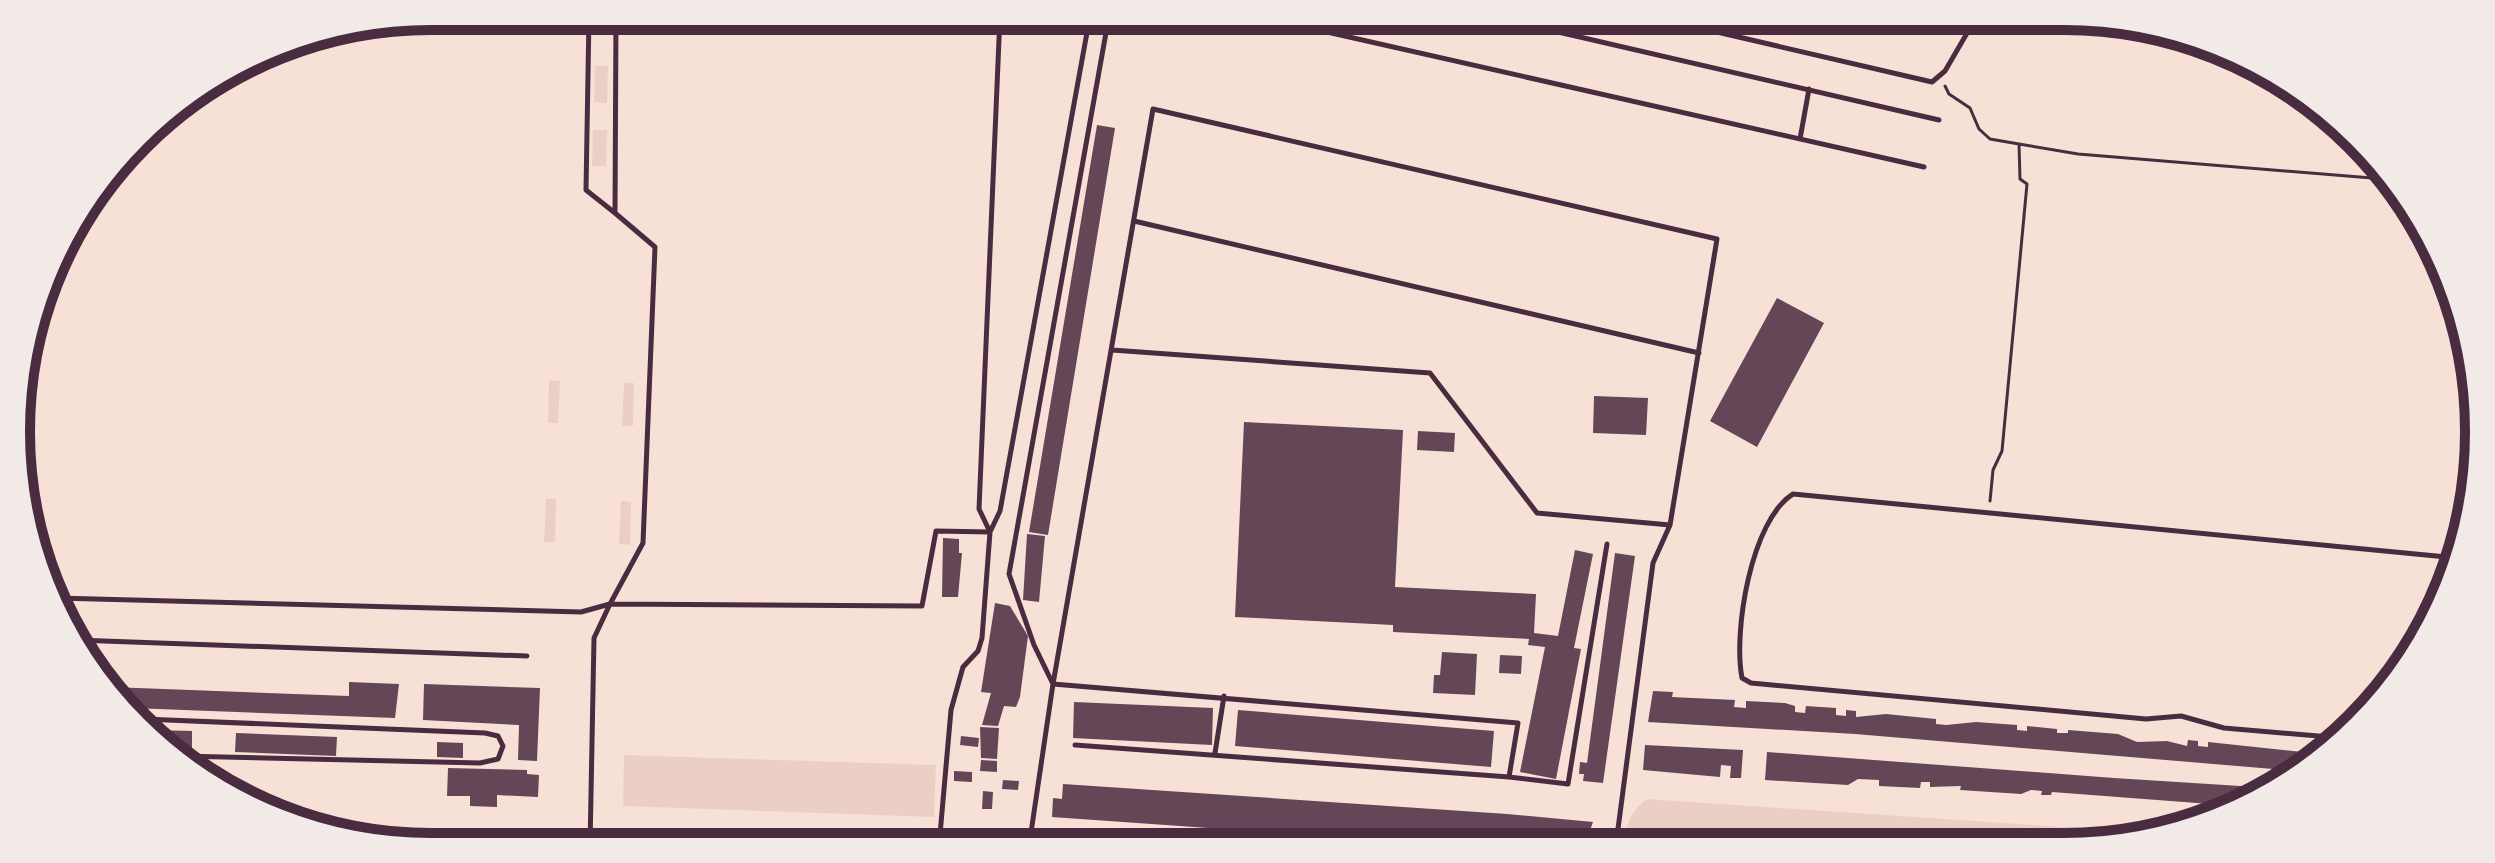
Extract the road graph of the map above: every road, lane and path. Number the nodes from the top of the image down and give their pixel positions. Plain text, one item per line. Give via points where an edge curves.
1 (589, 30) edge
2 (616, 30) edge
3 (999, 30) edge
4 (1087, 30) edge
5 (1106, 30) edge
6 (1318, 30) edge
7 (1550, 30) edge
8 (1708, 30) edge
9 (1969, 30) edge
10 (1936, 78) junction
11 (1809, 89) junction
12 (1939, 120) dead end
13 (1800, 139) junction
14 (2019, 144) junction
15 (1924, 167) dead end
16 (2375, 178) edge
17 (615, 213) junction
18 (1134, 221) junction
19 (1112, 350) junction
20 (1699, 353) junction
21 (1988, 513) junction
22 (1670, 525) junction
23 (990, 532) junction
24 (1607, 544) dead end
25 (2445, 557) edge
26 (67, 598) edge
27 (610, 604) junction
28 (89, 640) edge
29 (527, 656) dead end
30 (1053, 684) junction
31 (1224, 696) junction
32 (153, 719) edge
33 (2324, 736) edge
34 (1075, 745) dead end
35 (1215, 753) junction
36 (196, 756) edge
37 (1509, 777) junction
38 (590, 833) edge
39 (940, 833) edge
40 (1031, 833) edge
41 (1617, 833) edge

1 - 17 lane via 586,190
2 - 17 lane
3 - 23 lane via 979,509
4 - 23 lane via 1000,511
5 - 30 lane via 1009,574
6 - 13 lane
7 - 11 lane
8 - 10 lane via 1932,82
9 - 10 lane
10 - 14 path via 1970,108 1990,139
11 - 12 lane
11 - 13 lane
13 - 15 lane
14 - 16 path via 2078,154
14 - 21 path via 2020,179 2027,192 2002,451 1993,470
17 - 27 lane via 655,247 643,543
18 - 19 lane
18 - 20 lane
18 - 20 lane via 1153,109 1702,235 1717,239
19 - 22 lane via 1430,373 1537,513
19 - 30 lane
20 - 22 lane
21 - 25 lane
21 - 33 lane via 1793,494 1782,501 1744,591 1742,678 1899,699 2146,719 2181,716 2224,728
22 - 41 lane via 1653,563
23 - 27 lane via 936,531 922,606
23 - 39 lane via 982,638 963,667 951,710
24 - 37 lane via 1568,784
26 - 27 lane via 581,612
27 - 38 lane via 594,638
28 - 29 lane
30 - 31 lane
30 - 40 lane
31 - 35 lane
31 - 37 lane via 1518,723
32 - 36 lane via 485,733 498,736 503,746 498,759 480,763
34 - 35 lane
35 - 37 lane

